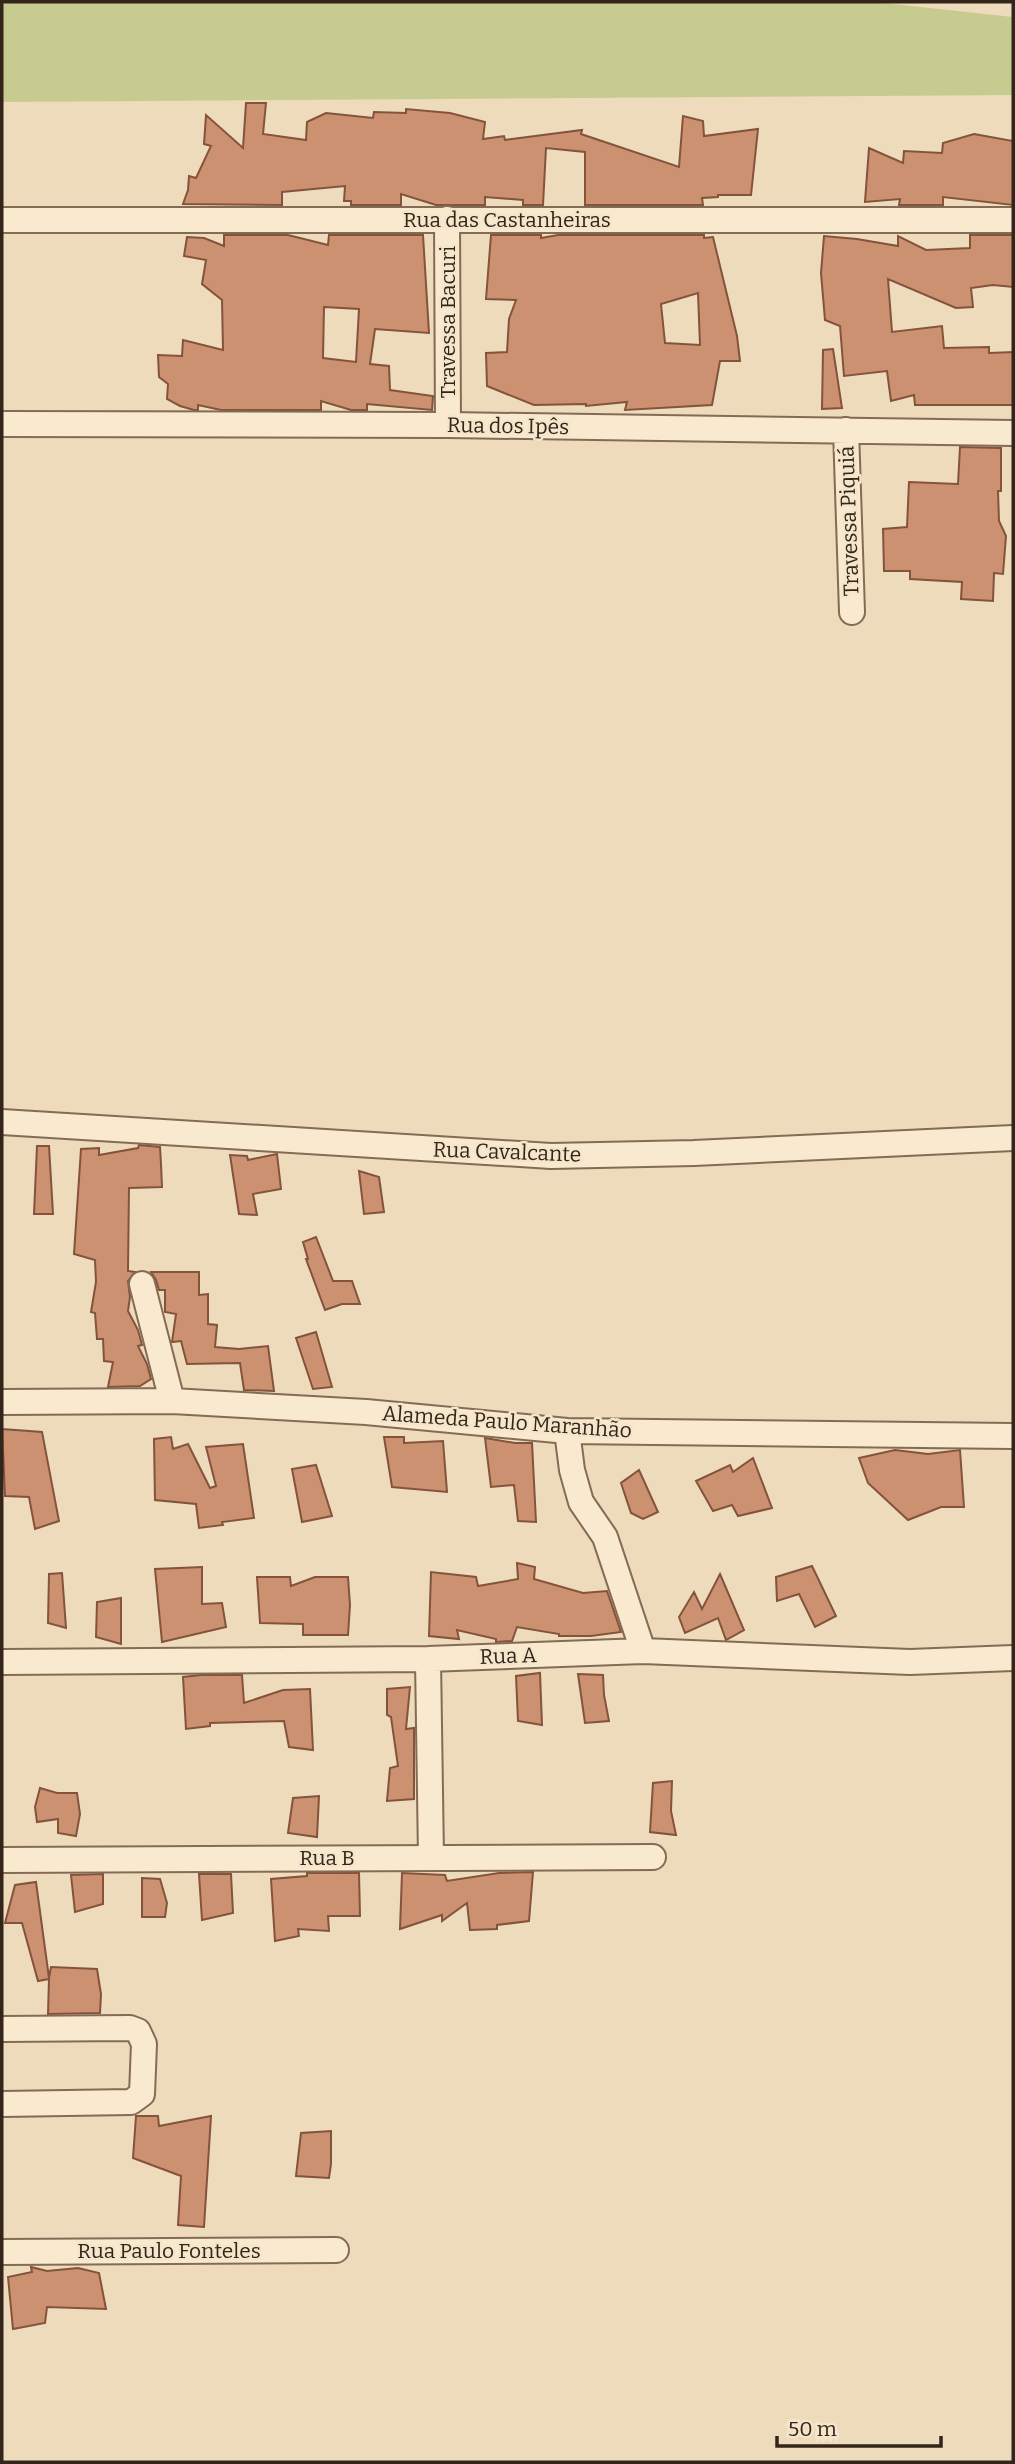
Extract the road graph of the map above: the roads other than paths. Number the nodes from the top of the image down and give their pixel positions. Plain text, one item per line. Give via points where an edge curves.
1 (447, 219) junction
2 (2, 220) edge
3 (1013, 220) edge
4 (2, 424) edge
5 (448, 425) junction
6 (846, 430) junction
7 (1013, 433) edge
8 (852, 612) dead end
9 (2, 1122) edge
10 (1013, 1138) edge
11 (142, 1284) dead end
12 (172, 1401) junction
13 (2, 1402) edge
14 (567, 1431) junction
15 (1013, 1436) edge
16 (643, 1651) junction
17 (1013, 1658) edge
18 (428, 1659) junction
19 (2, 1662) edge
20 (653, 1857) dead end
21 (431, 1858) junction
22 (2, 1860) edge
23 (2, 2029) edge
24 (2, 2104) edge
25 (336, 2250) dead end
26 (2, 2252) edge

1 - 2 street, Rua das Castanheiras
1 - 3 street, Rua das Castanheiras
1 - 5 street, Travessa Bacuri
4 - 5 street, Rua dos Ipês
5 - 6 street, Rua dos Ipês
6 - 7 street, Rua dos Ipês
6 - 8 street, Travessa Piquiá
9 - 10 street, Rua Cavalcante via 551,1156
11 - 12 street
12 - 13 street, Alameda Paulo Maranhão
12 - 14 street, Alameda Paulo Maranhão via 366,1412
14 - 15 street, Alameda Paulo Maranhão
14 - 16 street via 581,1502 604,1537
16 - 17 street, Rua A via 910,1662
16 - 18 street, Rua A
18 - 19 street, Rua A
18 - 21 street
20 - 21 street, Rua B
21 - 22 street, Rua B
23 - 24 street via 130,2028 138,2031 144,2044 144,2086 131,2102
25 - 26 street, Rua Paulo Fonteles

